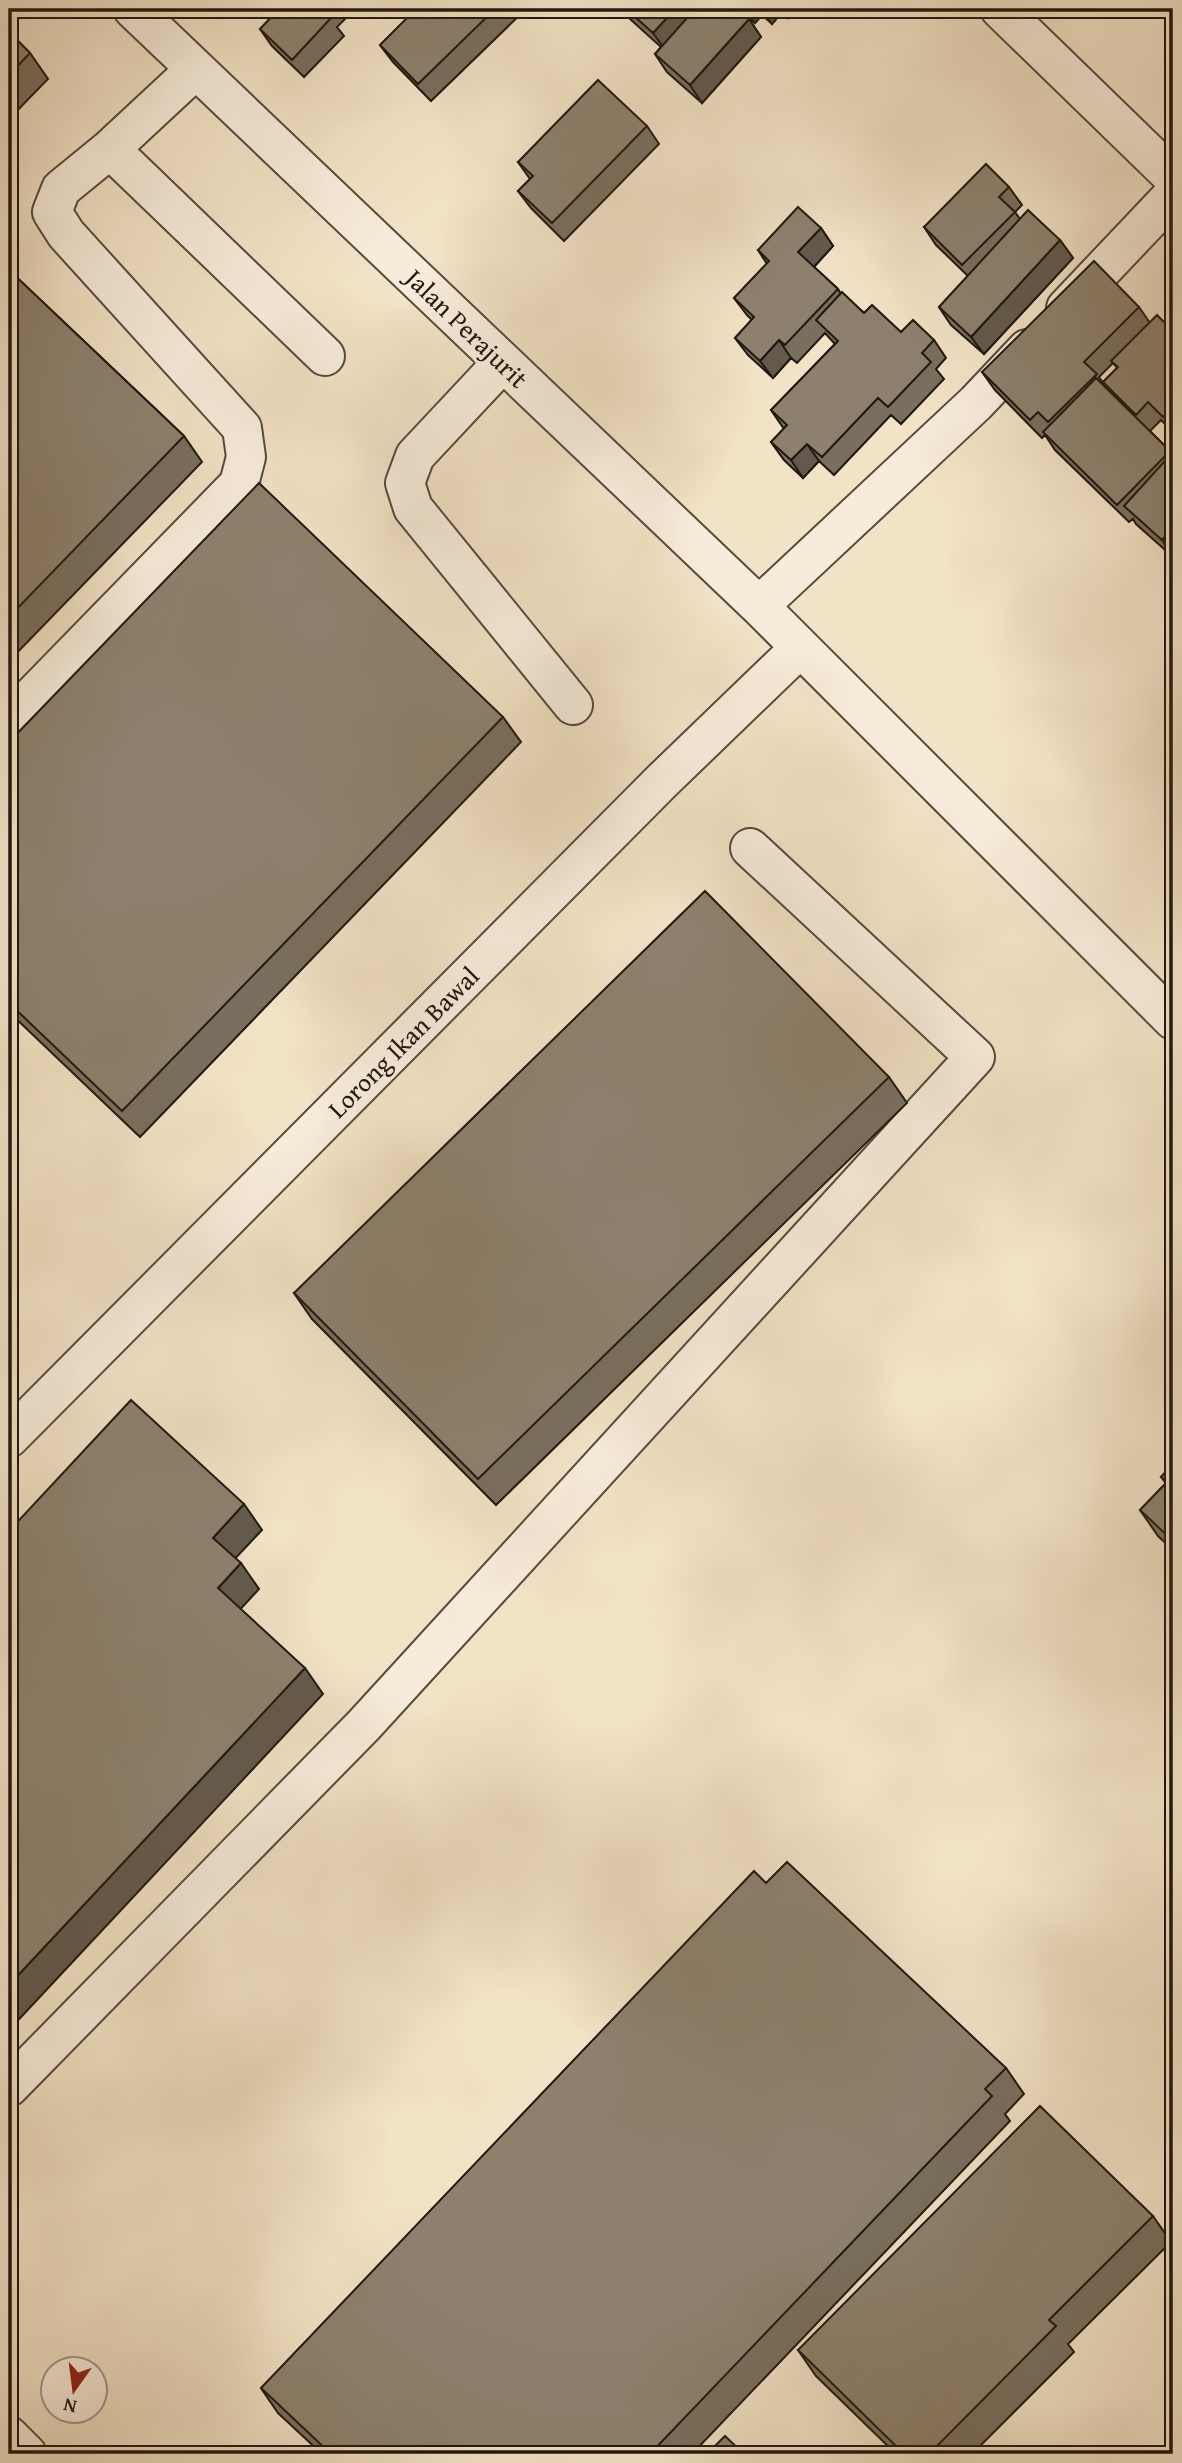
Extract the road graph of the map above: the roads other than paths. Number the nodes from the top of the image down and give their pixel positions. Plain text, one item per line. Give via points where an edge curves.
1 (133, 9) edge
2 (1000, 9) edge
3 (196, 69) junction
4 (110, 149) junction
5 (1173, 177) edge
6 (1173, 195) edge
7 (325, 356) dead end
8 (503, 362) junction
9 (759, 606) junction
10 (800, 648) junction
11 (573, 705) dead end
12 (9, 720) edge
13 (750, 848) dead end
14 (1173, 1020) edge
15 (9, 1438) edge
16 (9, 2087) edge
17 (9, 2436) edge
18 (27, 2454) edge

1 - 3 street, Jalan Perajurit
2 - 5 street
3 - 4 street
3 - 8 street, Jalan Perajurit
4 - 7 street
4 - 12 street via 61,189 52,212 66,234 242,429 246,457 239,484
6 - 9 street via 976,403
8 - 9 street, Jalan Perajurit
8 - 11 street via 415,456 405,483 413,508
9 - 10 street, Jalan Perajurit
10 - 14 street, Jalan Perajurit
10 - 15 street, Lorong Ikan Bawal
13 - 16 street via 975,1056 364,1725
17 - 18 street

